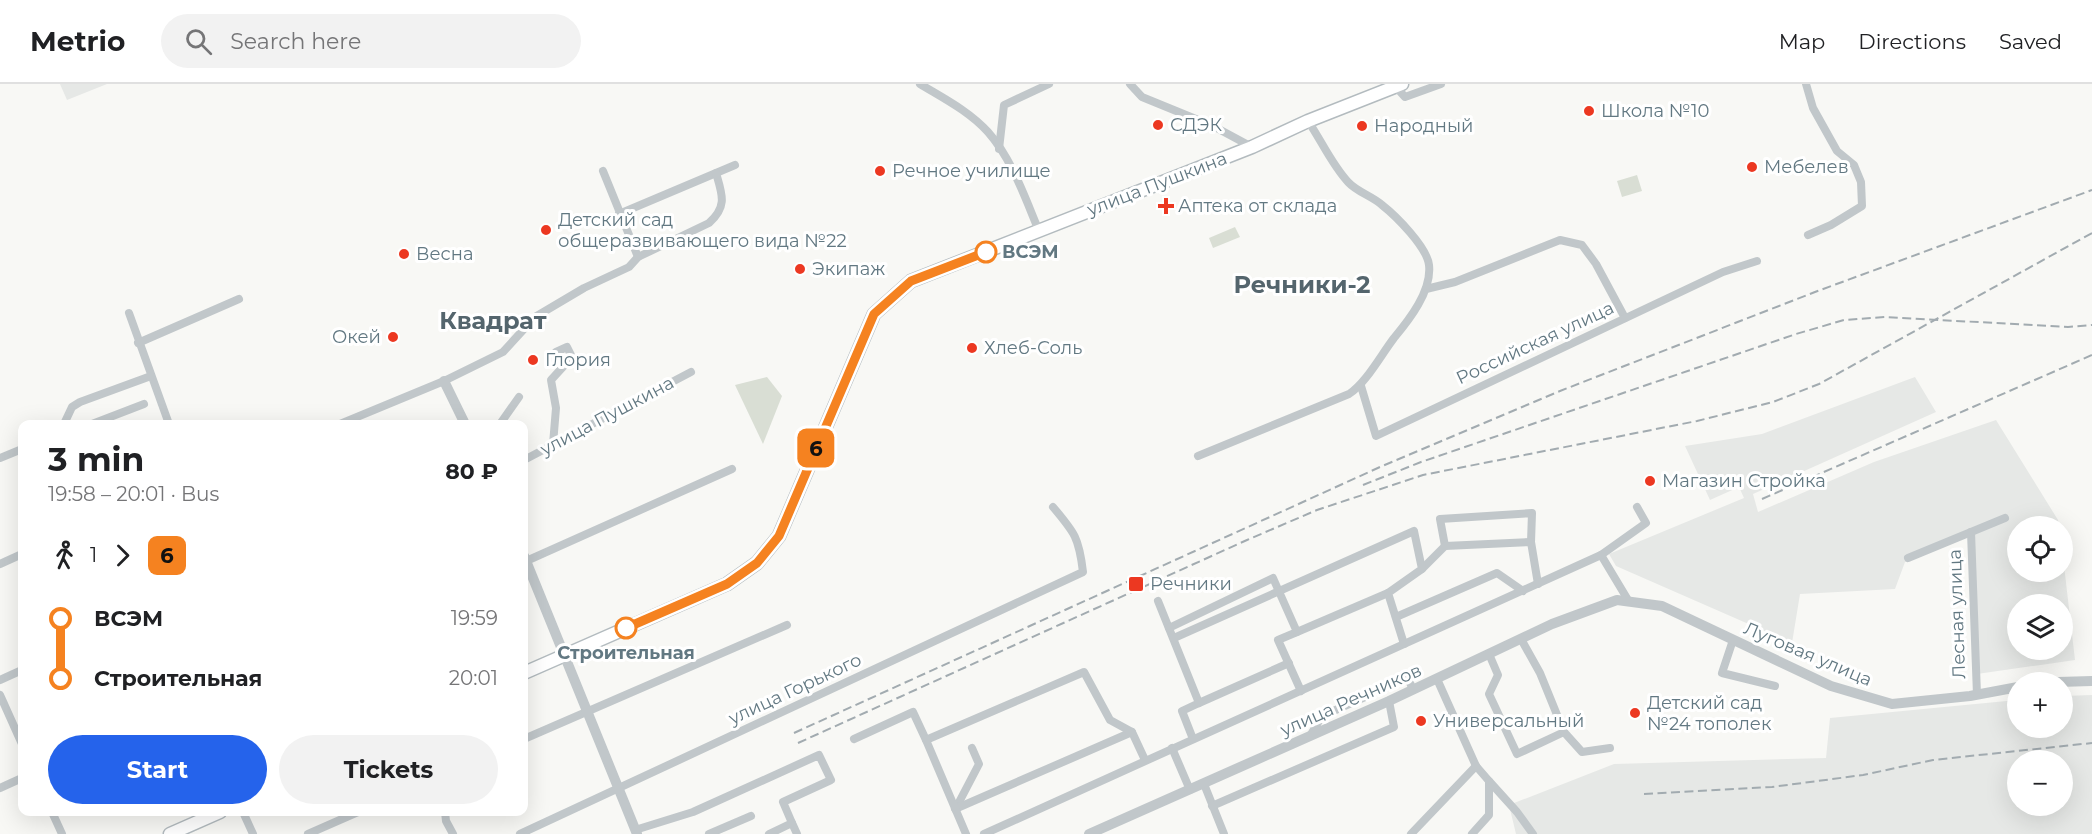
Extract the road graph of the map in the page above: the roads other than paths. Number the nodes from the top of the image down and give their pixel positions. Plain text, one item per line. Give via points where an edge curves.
1 (920, 84) edge
2 (1049, 84) edge
3 (1130, 84) edge
4 (1441, 84) edge
5 (1806, 84) edge
6 (1399, 85) edge
7 (1375, 89) edge
8 (1308, 121) junction
9 (1252, 147) junction
10 (999, 149) junction
11 (735, 165) dead end
12 (603, 171) dead end
13 (716, 173) junction
14 (619, 214) junction
15 (1039, 231) junction
16 (1808, 235) dead end
17 (638, 257) junction
18 (1757, 261) dead end
19 (1426, 289) junction
20 (239, 299) dead end
21 (129, 314) dead end
22 (1625, 318) junction
23 (138, 343) junction
24 (556, 352) dead end
25 (691, 372) dead end
26 (151, 376) junction
27 (444, 381) junction
28 (1361, 386) junction
29 (519, 397) dead end
30 (144, 404) dead end
31 (66, 420) edge
32 (102, 420) edge
33 (168, 420) edge
34 (350, 420) edge
35 (463, 420) edge
36 (503, 420) edge
37 (553, 444) junction
38 (18, 451) edge
39 (1198, 456) dead end
40 (0, 458) edge
41 (528, 458) edge
42 (732, 470) dead end
43 (1053, 507) dead end
44 (1637, 507) dead end
45 (2005, 518) dead end
46 (1971, 532) junction
47 (1531, 542) junction
48 (1445, 546) junction
49 (1602, 555) junction
50 (18, 556) edge
51 (528, 558) edge
52 (1908, 558) dead end
53 (0, 564) edge
54 (528, 569) edge
55 (1422, 569) junction
56 (1538, 584) junction
57 (1523, 591) junction
58 (1279, 592) junction
59 (1388, 592) junction
60 (1628, 600) junction
61 (1158, 601) dead end
62 (1396, 617) junction
63 (787, 625) dead end
64 (1169, 627) junction
65 (1297, 632) junction
66 (1173, 638) junction
67 (1521, 639) junction
68 (1733, 640) junction
69 (1404, 644) junction
70 (1490, 654) junction
71 (566, 655) junction
72 (1289, 663) junction
73 (528, 671) edge
74 (18, 672) edge
75 (1437, 679) junction
76 (0, 680) edge
77 (2092, 681) edge
78 (2073, 682) edge
79 (1775, 686) dead end
80 (2007, 689) edge
81 (1301, 690) junction
82 (1413, 690) junction
83 (1977, 695) junction
84 (0, 696) edge
85 (1389, 701) junction
86 (1199, 703) junction
87 (588, 711) junction
88 (1132, 732) junction
89 (1564, 732) junction
90 (18, 735) edge
91 (1310, 736) junction
92 (528, 737) edge
93 (854, 739) dead end
94 (1193, 739) junction
95 (926, 740) junction
96 (972, 748) dead end
97 (1172, 748) junction
98 (1610, 748) dead end
99 (1145, 760) junction
100 (1476, 766) junction
101 (18, 780) edge
102 (1489, 781) junction
103 (1204, 784) junction
104 (0, 788) edge
105 (1190, 789) junction
106 (617, 790) junction
107 (1212, 806) junction
108 (955, 809) junction
109 (54, 816) edge
110 (211, 816) edge
111 (245, 816) edge
112 (349, 816) edge
113 (445, 816) edge
114 (751, 816) dead end
115 (792, 823) junction
116 (636, 832) edge
117 (62, 834) edge
118 (170, 834) edge
119 (253, 834) edge
120 (308, 834) edge
121 (453, 834) edge
122 (520, 834) edge
123 (710, 834) edge
124 (769, 834) edge
125 (797, 834) edge
126 (966, 834) edge
127 (984, 834) edge
128 (1089, 834) edge
129 (1224, 834) edge
130 (1411, 834) edge
131 (1472, 834) edge
132 (1533, 834) edge

1 - 10 street via 958,106 988,132
2 - 10 street via 1004,105
3 - 9 street via 1142,97 1214,126
4 - 6 street via 1405,97
5 - 16 street via 1813,108 1837,151 1854,165 1861,182 1862,206
6 - 7 main road, улица Пушкина
7 - 8 main road, улица Пушкина
8 - 9 main road, улица Пушкина
8 - 19 street via 1349,184 1381,204 1407,229 1424,253 1429,265
9 - 15 main road, улица Пушкина
10 - 15 street via 1014,172
11 - 13 street
12 - 14 street
13 - 14 street
13 - 17 street via 724,201 719,214 709,223
14 - 17 street
15 - 71 main road, улица Пушкина via 911,281 874,314 779,536 757,563 727,584
17 - 27 street via 629,267 535,317 503,352
18 - 22 street, Российская улица via 1723,272
19 - 22 street via 1455,282 1560,240 1582,245
19 - 28 street
20 - 23 street
21 - 23 street
22 - 28 street, Российская улица via 1376,436
23 - 26 street
24 - 37 street via 567,347 572,357 551,380 556,408
25 - 37 street, улица Пушкина
26 - 31 street via 80,402 72,407
26 - 33 street
27 - 34 street
27 - 35 street
28 - 39 street
29 - 36 street
30 - 32 street
37 - 41 street, улица Пушкина
38 - 40 street
42 - 51 street
43 - 106 street, улица Горького via 1075,532 1083,572
44 - 49 street via 1646,523
45 - 46 street
46 - 52 street
46 - 83 street, Лесная улица
47 - 48 street
47 - 48 street via 1532,513 1440,519
47 - 56 street
48 - 55 street
49 - 56 street
49 - 60 street
50 - 53 street
54 - 71 street
55 - 58 street via 1414,531
55 - 59 street
56 - 57 street
57 - 62 street via 1497,573
57 - 69 street
58 - 64 street via 1273,578
58 - 65 street
58 - 66 street
59 - 62 street
59 - 65 street
60 - 67 street, улица Речников via 1601,603
60 - 68 street, Луговая улица via 1662,606
61 - 64 street
62 - 69 street
63 - 87 street
64 - 66 street
65 - 72 street via 1278,640
66 - 86 street
67 - 70 street, улица Речников
67 - 89 street
68 - 79 street via 1722,673
68 - 83 street, Луговая улица via 1865,698 1892,704
69 - 81 street
70 - 75 street, улица Речников
70 - 89 street via 1498,675 1489,694 1517,754
71 - 73 main road
71 - 87 street
72 - 81 street
72 - 86 street
74 - 76 street
75 - 82 street, улица Речников
75 - 100 street
77 - 78 street
80 - 83 street, Луговая улица
81 - 94 street
82 - 85 street, улица Речников
82 - 91 street via 1408,678 1322,716
84 - 90 street
85 - 91 street, улица Речников
85 - 107 street via 1394,727
86 - 94 street via 1182,711
87 - 92 street
87 - 106 street
88 - 95 street via 1110,720 1084,672
88 - 99 street
88 - 108 street
89 - 98 street via 1582,752
91 - 103 street, улица Речников
93 - 95 street via 914,712
94 - 97 street
95 - 108 street
96 - 108 street via 979,764
97 - 99 street
97 - 105 street
99 - 127 street
100 - 102 street
100 - 130 street
101 - 104 street
102 - 131 street via 1489,814
102 - 132 street
103 - 105 street, улица Речников
103 - 107 street
105 - 128 street, улица Речников
106 - 116 street
106 - 122 street, улица Горького
107 - 129 street
108 - 126 street
109 - 117 street
110 - 118 main road
111 - 119 street
112 - 120 street
113 - 121 street
114 - 123 street
115 - 116 street via 783,802 831,780 819,755 693,812
115 - 124 street
115 - 125 street

